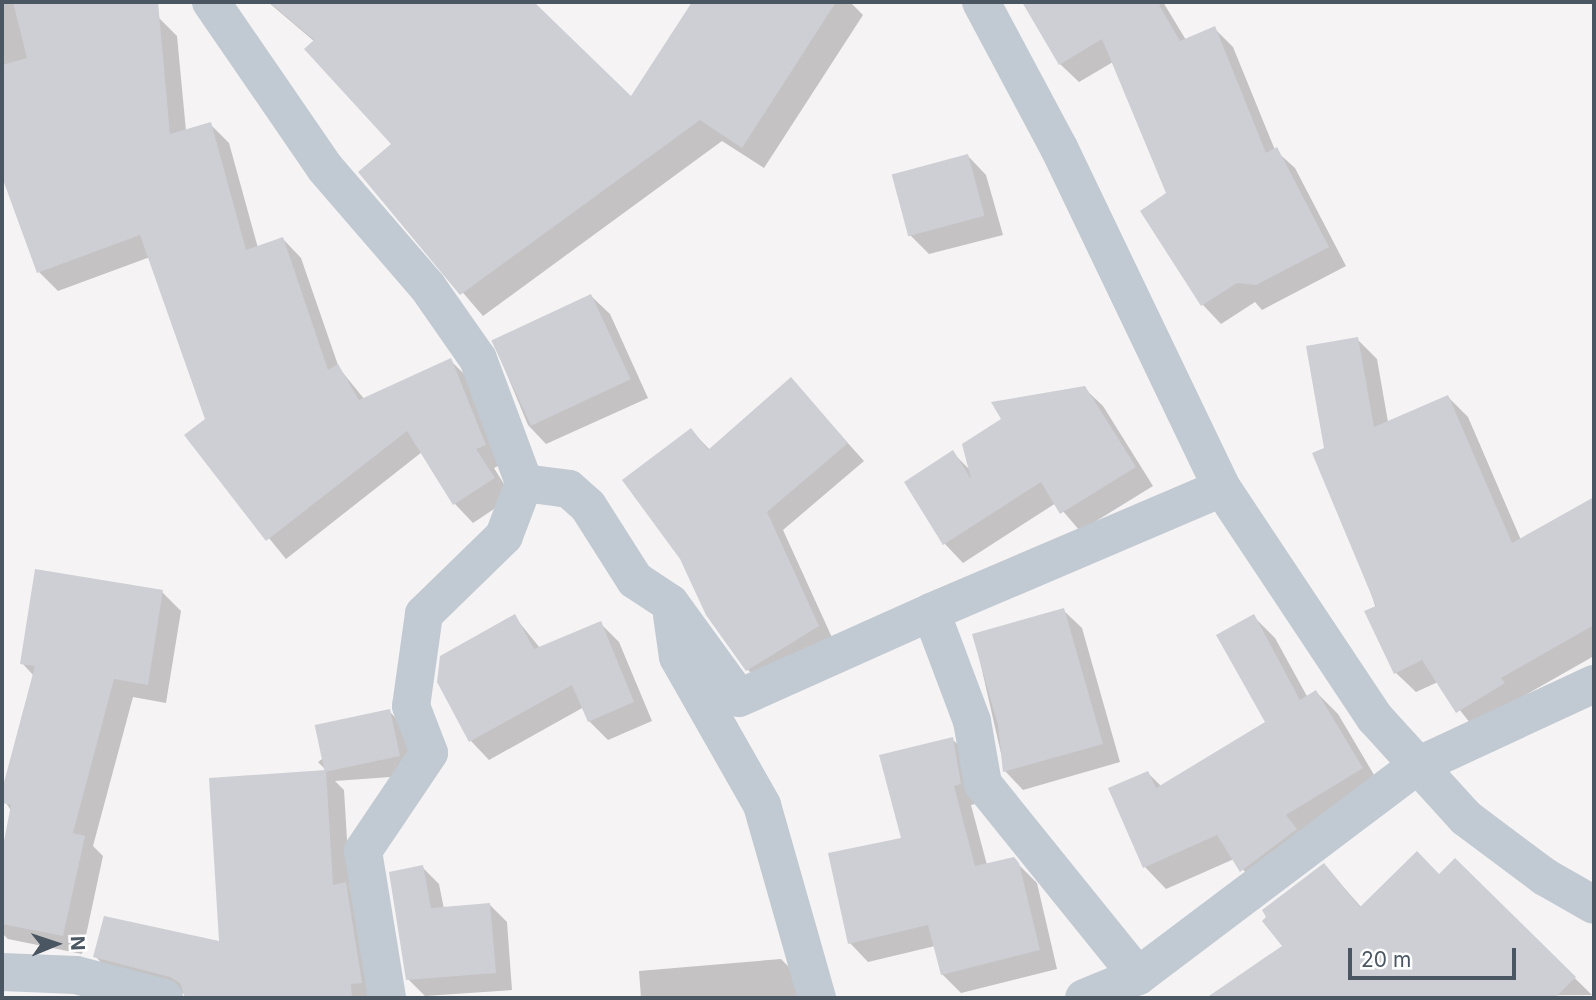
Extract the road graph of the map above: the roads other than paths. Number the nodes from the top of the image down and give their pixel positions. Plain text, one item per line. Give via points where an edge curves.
1 (211, 2) edge
2 (981, 2) edge
3 (524, 483) junction
4 (1222, 488) junction
5 (670, 603) junction
6 (931, 612) junction
7 (1594, 684) edge
8 (1415, 767) junction
9 (1594, 905) edge
10 (2, 972) edge
11 (1138, 976) junction
12 (164, 998) edge
13 (387, 998) edge
14 (817, 998) edge
15 (1084, 998) edge

1 - 3 street via 325,168 427,286 478,359
2 - 4 street via 1065,160
3 - 5 street via 569,489 588,506 635,580
3 - 13 street via 505,536 424,614 411,706 429,753 363,851
4 - 6 street
4 - 8 street via 1375,718
5 - 6 street via 740,698
5 - 14 street via 678,657 762,805
6 - 11 street via 972,721 983,784
7 - 8 street
8 - 9 street via 1466,818 1545,877
8 - 11 street
10 - 12 street via 76,975
11 - 15 street

